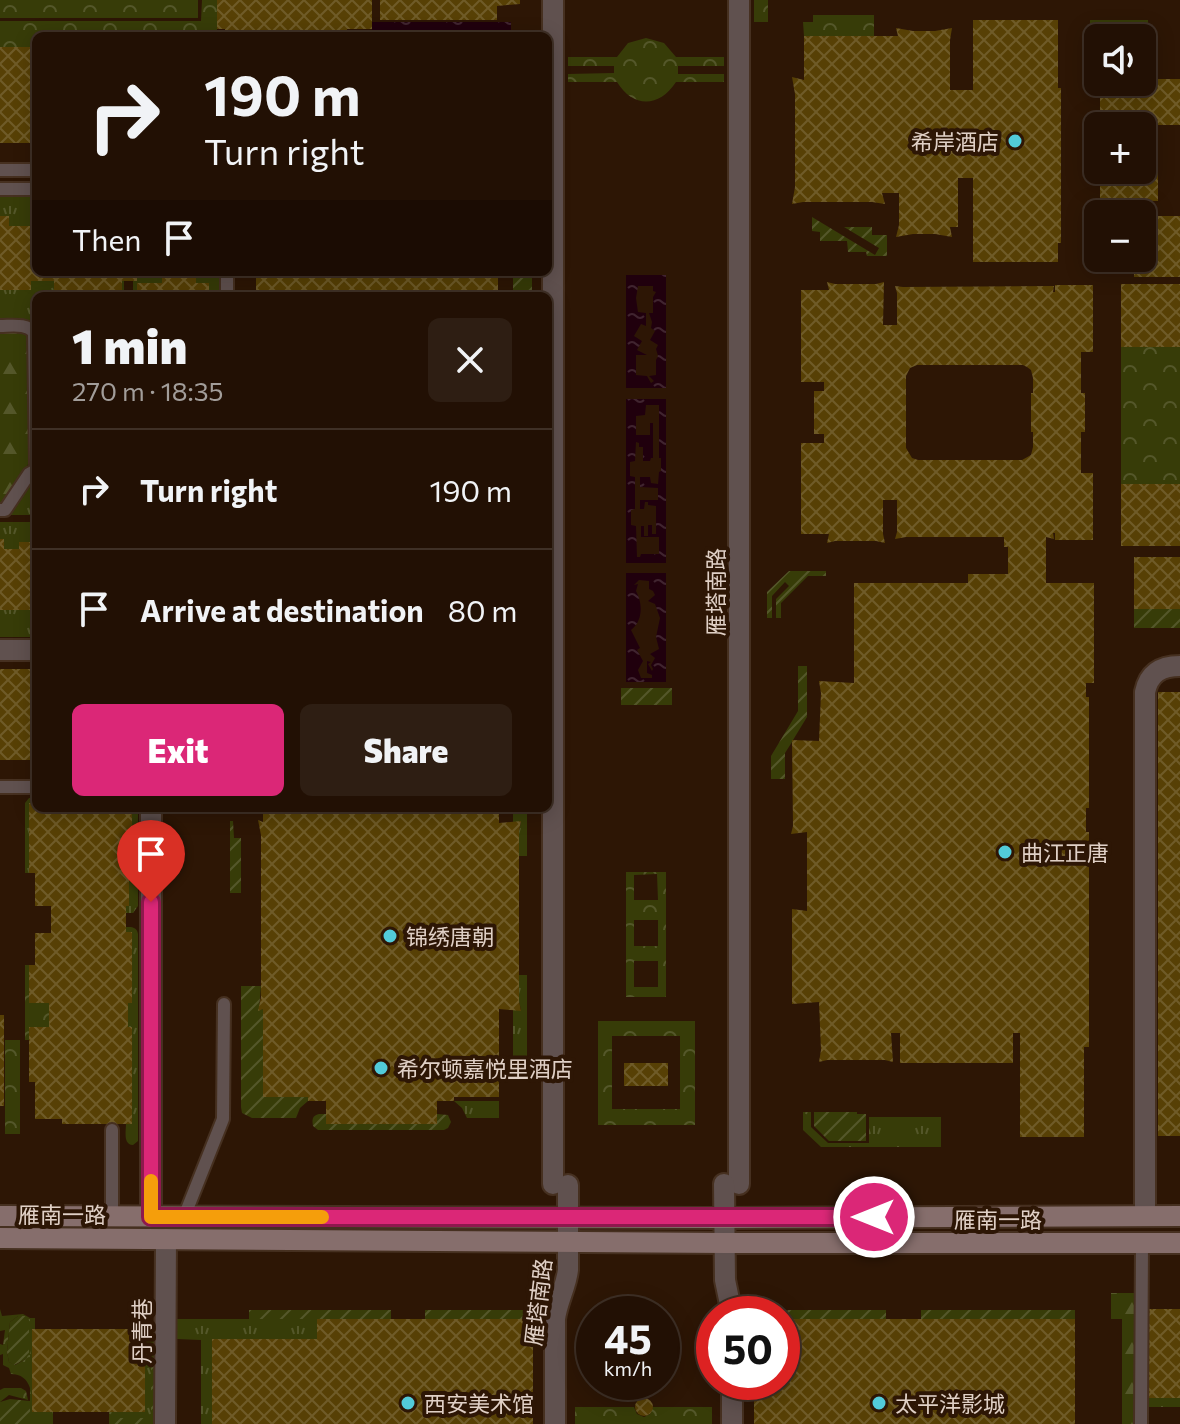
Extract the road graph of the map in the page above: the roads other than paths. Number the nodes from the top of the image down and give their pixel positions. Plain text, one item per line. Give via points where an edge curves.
1 (553, 0) edge
2 (739, 0) edge
3 (0, 170) edge
4 (32, 170) edge
5 (0, 189) edge
6 (32, 189) edge
7 (0, 326) edge
8 (32, 329) edge
9 (32, 470) edge
10 (0, 510) edge
11 (0, 650) edge
12 (32, 650) edge
13 (1180, 666) edge
14 (0, 787) edge
15 (32, 787) edge
16 (151, 812) edge
17 (224, 1004) dead end
18 (112, 1130) dead end
19 (1145, 1215) junction
20 (0, 1216) edge
21 (1180, 1216) edge
22 (112, 1217) junction
23 (151, 1217) junction
24 (184, 1217) junction
25 (568, 1217) junction
26 (724, 1218) junction
27 (0, 1238) edge
28 (166, 1239) junction
29 (568, 1242) junction
30 (724, 1243) junction
31 (1142, 1243) junction
32 (1180, 1243) edge
33 (728, 1296) edge
34 (732, 1400) edge
35 (165, 1424) edge
36 (555, 1424) edge
37 (732, 1424) edge
38 (1141, 1424) edge

1 - 25 street, 雁塔南路 via 561,1184
2 - 26 street, 雁塔南路 via 732,1184
3 - 4 lane
5 - 6 lane
7 - 8 lane
9 - 10 lane
11 - 12 street
13 - 19 street via 1161,668 1145,692
14 - 15 lane
16 - 23 street
17 - 24 lane via 223,1119
18 - 22 lane
19 - 21 main road, 雁南一路
19 - 26 main road, 雁南一路
20 - 22 main road, 雁南一路
22 - 23 main road, 雁南一路
23 - 24 main road, 雁南一路
24 - 25 main road, 雁南一路
25 - 26 main road, 雁南一路
25 - 29 street, 雁塔南路
26 - 30 street, 雁塔南路
27 - 28 main road, 雁南一路
28 - 29 main road, 雁南一路
28 - 35 street, 丹青巷
29 - 30 main road, 雁南一路
29 - 36 street, 雁塔南路 via 566,1282 555,1319
30 - 31 main road, 雁南一路
30 - 33 street, 雁塔南路
31 - 32 main road, 雁南一路
31 - 38 lane
34 - 37 street

